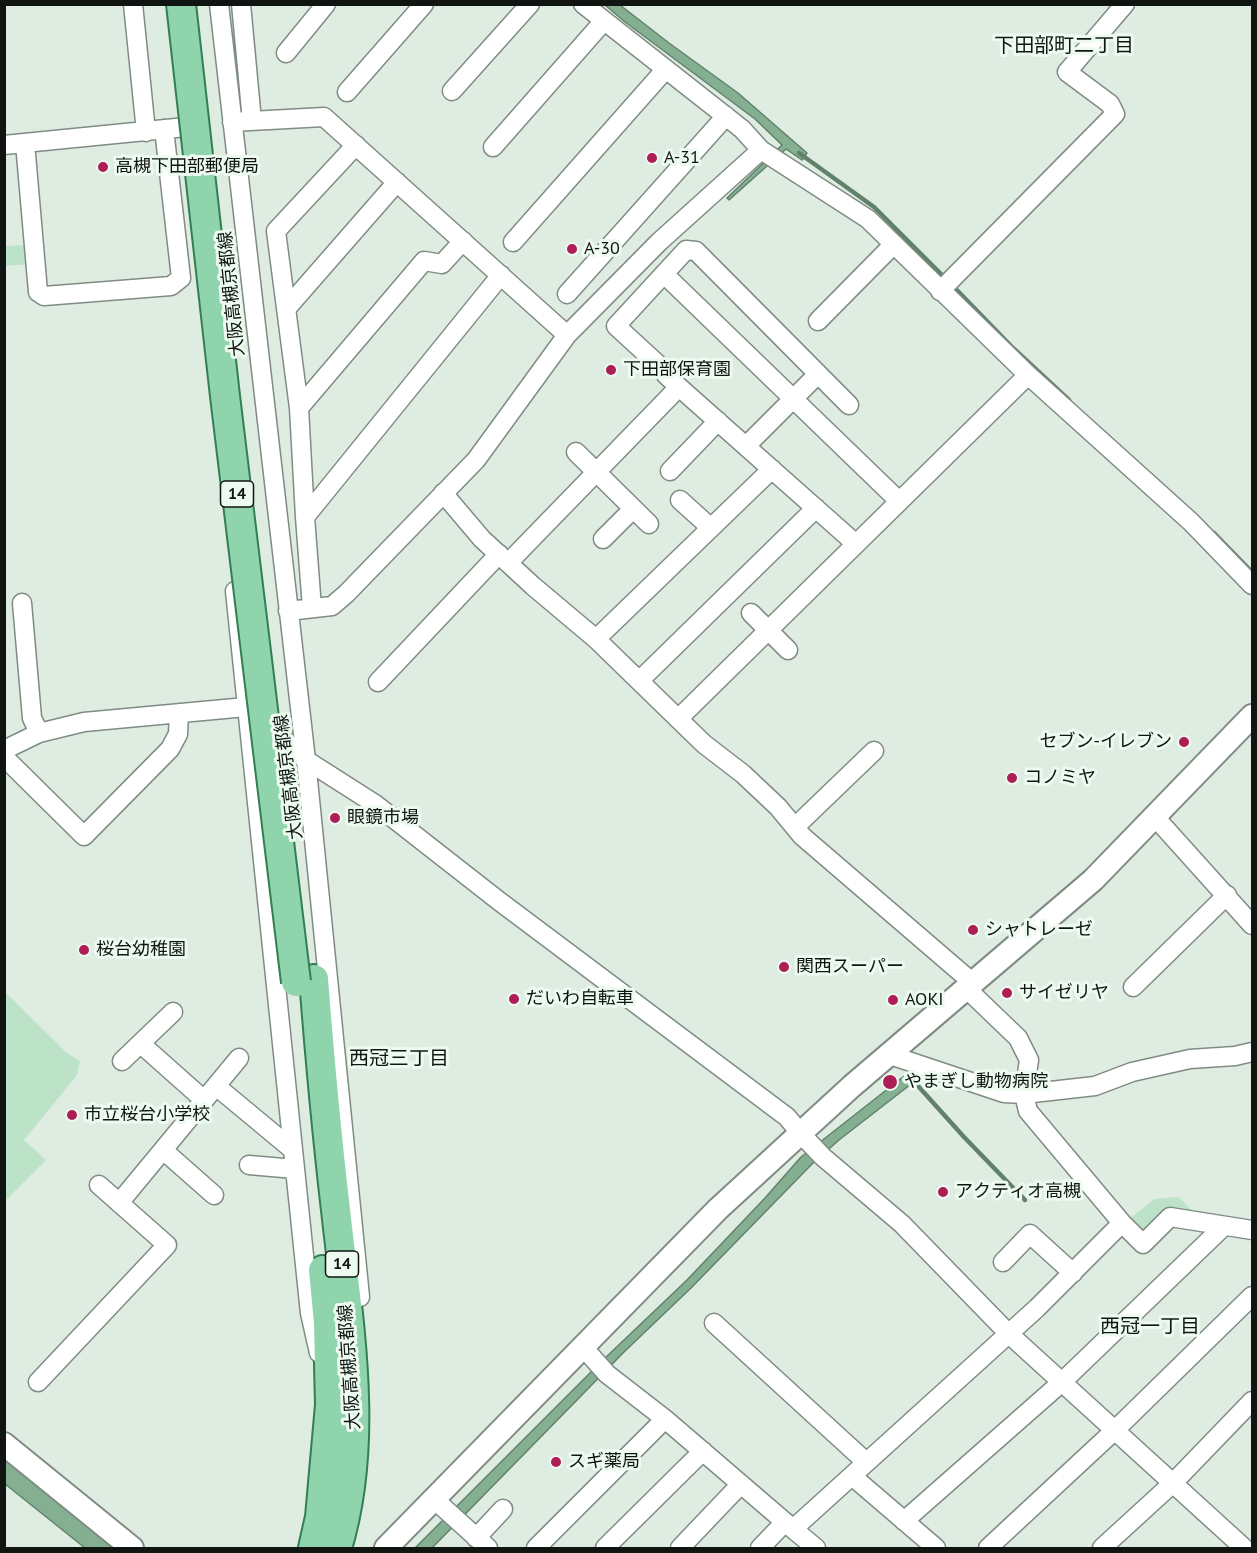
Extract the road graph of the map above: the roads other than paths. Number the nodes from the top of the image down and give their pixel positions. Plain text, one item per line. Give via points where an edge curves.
1 (133, 4) edge
2 (172, 4) edge
3 (181, 4) edge
4 (200, 4) edge
5 (219, 4) edge
6 (241, 4) edge
7 (326, 4) edge
8 (424, 4) edge
9 (530, 4) edge
10 (583, 4) edge
11 (1125, 4) edge
12 (603, 22) junction
13 (286, 53) dead end
14 (665, 70) junction
15 (452, 91) dead end
16 (347, 92) dead end
17 (726, 116) junction
18 (252, 121) junction
19 (232, 122) junction
20 (186, 127) junction
21 (155, 131) junction
22 (25, 143) junction
23 (4, 145) edge
24 (356, 145) junction
25 (494, 147) dead end
26 (769, 155) junction
27 (397, 182) junction
28 (463, 241) junction
29 (513, 242) dead end
30 (894, 244) junction
31 (664, 274) junction
32 (501, 275) junction
33 (946, 285) junction
34 (567, 294) dead end
35 (286, 309) junction
36 (818, 321) dead end
37 (567, 335) junction
38 (818, 374) junction
39 (1028, 375) junction
40 (679, 387) junction
41 (793, 399) junction
42 (849, 405) dead end
43 (299, 408) junction
44 (718, 421) junction
45 (746, 446) junction
46 (576, 452) dead end
47 (772, 469) junction
48 (597, 471) junction
49 (670, 471) dead end
50 (443, 493) junction
51 (680, 500) dead end
52 (899, 501) junction
53 (633, 508) junction
54 (816, 508) junction
55 (305, 517) junction
56 (649, 524) dead end
57 (711, 528) junction
58 (603, 539) dead end
59 (856, 543) junction
60 (503, 558) junction
61 (1252, 585) edge
62 (22, 603) dead end
63 (312, 608) junction
64 (288, 611) junction
65 (752, 613) dead end
66 (768, 630) junction
67 (596, 639) junction
68 (788, 650) dead end
69 (640, 680) junction
70 (378, 682) dead end
71 (246, 707) junction
72 (179, 713) junction
73 (1252, 716) edge
74 (678, 719) junction
75 (39, 733) junction
76 (4, 750) edge
77 (874, 751) dead end
78 (4, 758) edge
79 (306, 760) junction
80 (1155, 817) junction
81 (795, 827) junction
82 (1227, 895) junction
83 (1252, 925) edge
84 (305, 981) junction
85 (970, 986) junction
86 (1133, 987) dead end
87 (173, 1012) dead end
88 (141, 1044) junction
89 (1252, 1053) edge
90 (890, 1055) junction
91 (238, 1058) dead end
92 (122, 1061) dead end
93 (210, 1093) junction
94 (1024, 1094) junction
95 (805, 1138) junction
96 (163, 1150) junction
97 (293, 1150) junction
98 (249, 1166) dead end
99 (295, 1169) junction
100 (99, 1185) dead end
101 (214, 1195) dead end
102 (119, 1203) junction
103 (1122, 1223) junction
104 (1224, 1226) junction
105 (1252, 1230) edge
106 (1003, 1262) dead end
107 (1072, 1273) junction
108 (1252, 1296) edge
109 (714, 1323) dead end
110 (1009, 1334) junction
111 (595, 1362) junction
112 (38, 1382) dead end
113 (1062, 1382) junction
114 (1252, 1401) edge
115 (330, 1405) junction
116 (665, 1419) junction
117 (356, 1426) junction
118 (1114, 1431) junction
119 (4, 1444) edge
120 (703, 1451) junction
121 (867, 1462) junction
122 (852, 1476) junction
123 (1173, 1483) junction
124 (741, 1485) junction
125 (503, 1509) dead end
126 (447, 1512) junction
127 (904, 1521) junction
128 (789, 1525) junction
129 (482, 1543) edge
130 (132, 1548) edge
131 (322, 1548) edge
132 (386, 1548) edge
133 (536, 1548) edge
134 (605, 1548) edge
135 (680, 1548) edge
136 (760, 1548) edge
137 (816, 1548) edge
138 (936, 1548) edge
139 (988, 1548) edge
140 (1102, 1548) edge
141 (1244, 1548) edge

1 - 21 street
2 - 20 street
3 - 84 main road, 大阪高槻京都線 / 14, bridge via 226,408
4 - 84 main road, 大阪高槻京都線 / 14
5 - 19 street
6 - 18 street
7 - 13 street
8 - 16 street
9 - 15 street
10 - 12 street
11 - 33 street via 1067,72 1110,104 1115,114
12 - 14 street
12 - 25 street
14 - 17 street
14 - 29 street
17 - 26 street
17 - 34 street
18 - 19 street
18 - 24 street via 324,117
19 - 64 street
20 - 21 street
20 - 71 street via 212,349
21 - 22 street
21 - 22 street via 181,278 171,286 44,296 38,292
22 - 23 street
24 - 27 street
24 - 35 street via 276,231
26 - 30 street via 868,219
26 - 37 street via 658,242
27 - 28 street
27 - 35 street
28 - 32 street
28 - 43 street via 442,264 424,261
30 - 33 street
30 - 36 street
31 - 38 street via 686,250 696,251
31 - 40 street via 616,326
31 - 41 street
32 - 37 street
32 - 55 street
33 - 39 street
35 - 43 street
37 - 50 street via 476,460
38 - 41 street
38 - 42 street
39 - 52 street
39 - 61 street via 1191,522
40 - 44 street
40 - 48 street
41 - 45 street
41 - 52 street
43 - 55 street
44 - 45 street
44 - 49 street
45 - 47 street
46 - 48 street
47 - 54 street
47 - 57 street
48 - 53 street
48 - 60 street
50 - 60 street
50 - 63 street via 346,594 332,606
51 - 57 street
52 - 59 street
53 - 56 street
53 - 58 street
54 - 59 street
54 - 69 street
55 - 63 street
57 - 67 street
59 - 66 street
60 - 67 street
60 - 70 street
62 - 75 street via 32,718
63 - 64 street
64 - 79 street
65 - 66 street
66 - 68 street
66 - 74 street
67 - 69 street
69 - 74 street
71 - 72 street
71 - 79 street
71 - 97 street
72 - 75 street via 84,722
72 - 78 street via 178,734 170,749 84,836
73 - 80 street
74 - 81 street via 743,774
75 - 76 street
77 - 81 street
79 - 95 street via 375,804 787,1117
79 - 117 street via 362,1327
80 - 82 street
80 - 85 street via 1094,880
81 - 85 street
82 - 83 street
82 - 86 street
84 - 115 main road, 大阪高槻京都線 / 14
84 - 117 main road, 大阪高槻京都線 / 14 via 327,1135
85 - 90 street
85 - 94 street via 1018,1038 1029,1060
87 - 88 street
88 - 92 street
88 - 93 street
89 - 94 street via 1190,1059 1132,1071 1095,1086
90 - 94 street via 1004,1093
90 - 95 street via 852,1086
91 - 93 street
93 - 96 street
93 - 97 street
94 - 103 street via 1028,1111
95 - 110 street via 902,1224
95 - 111 street via 718,1209
96 - 101 street
96 - 102 street
97 - 99 street
98 - 99 street
99 - 115 street via 310,1313
100 - 102 street
102 - 112 street via 167,1245
103 - 104 street via 1143,1244 1170,1217
103 - 107 street
104 - 105 street
104 - 113 street
106 - 107 street via 1030,1234
107 - 110 street
108 - 118 street
109 - 121 street
110 - 113 street
110 - 121 street
111 - 116 street
111 - 126 street
113 - 118 street
113 - 127 street
114 - 123 street
115 - 131 main road, 大阪高槻京都線 / 14
116 - 120 street
116 - 133 street
117 - 131 main road, 大阪高槻京都線 / 14 via 345,1522
118 - 123 street
118 - 139 street
119 - 130 street
120 - 124 street
120 - 134 street
121 - 122 street
122 - 127 street
122 - 128 street
123 - 140 street
123 - 141 street
124 - 128 street
124 - 135 street
125 - 129 street
126 - 129 street
126 - 132 street
127 - 138 street
128 - 136 street
128 - 137 street

